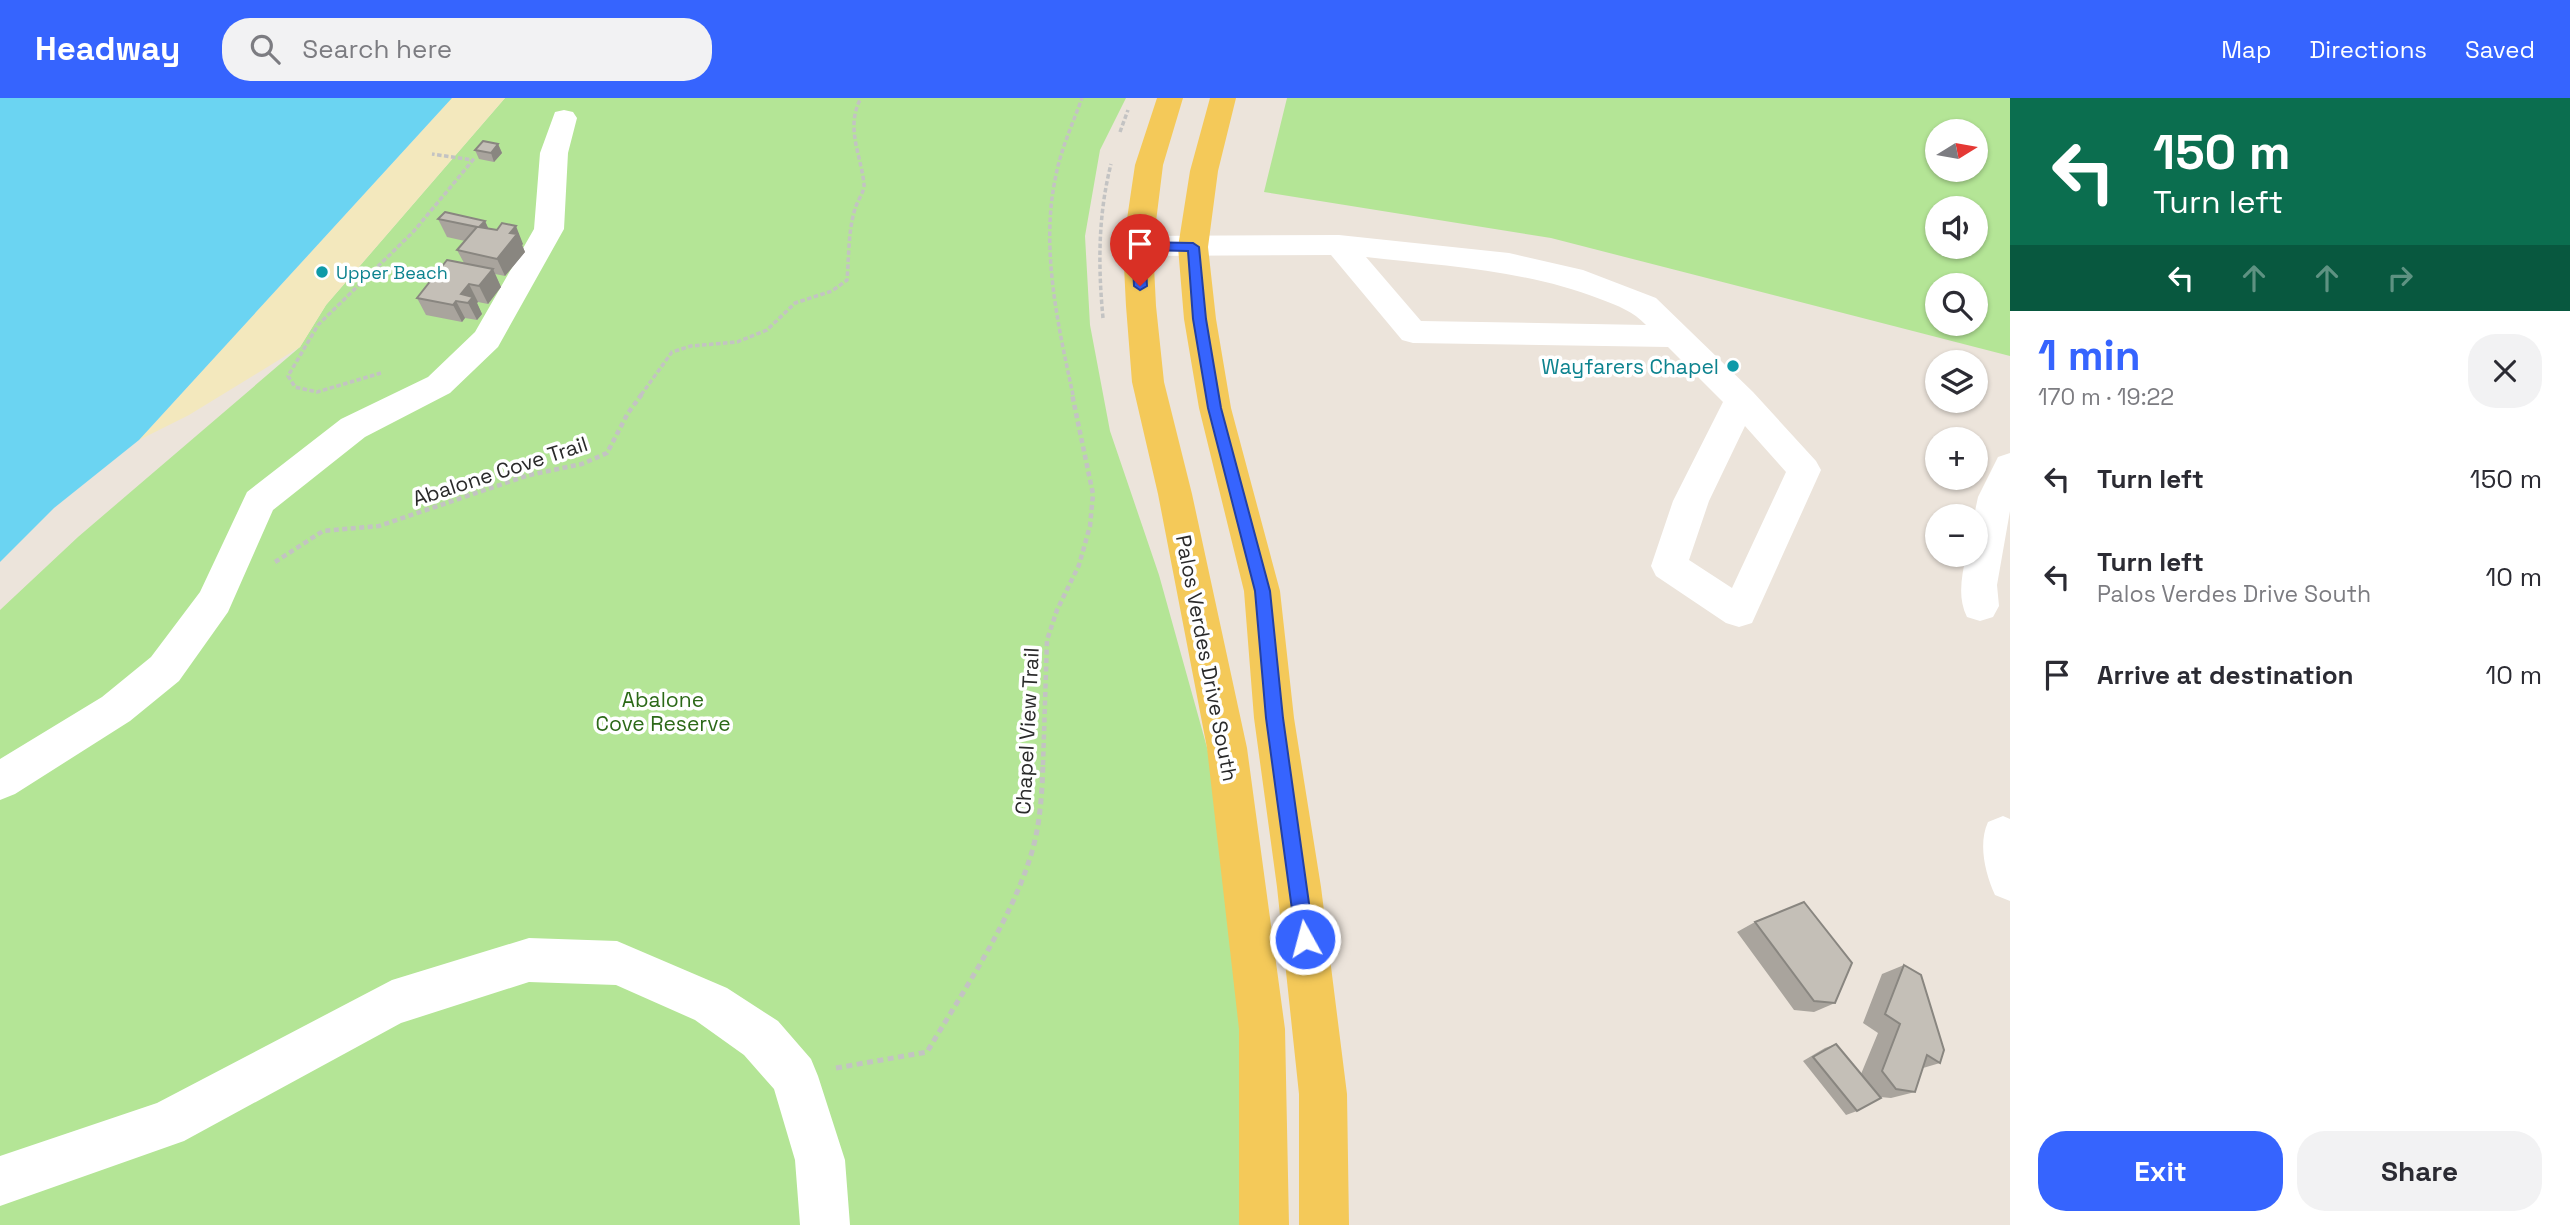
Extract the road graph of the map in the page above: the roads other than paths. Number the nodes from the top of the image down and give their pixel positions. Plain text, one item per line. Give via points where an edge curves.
1 (1170, 98) edge
2 (1223, 98) edge
3 (564, 118) dead end
4 (1339, 245) junction
5 (1138, 246) junction
6 (1193, 247) junction
7 (1678, 336) junction
8 (1741, 400) junction
9 (2010, 466) edge
10 (1980, 606) dead end
11 (0, 781) edge
12 (2003, 836) dead end
13 (2010, 880) edge
14 (0, 1181) edge
15 (825, 1225) edge
16 (1264, 1225) edge
17 (1324, 1225) edge

1 - 5 main road, Palos Verdes Drive South via 1149,165
2 - 6 main road via 1204,171
3 - 11 street via 554,153 549,229 487,339 439,385 353,428 259,502 215,601 164,670 116,709
4 - 6 street
4 - 7 street via 1509,263 1572,276 1644,305
4 - 7 street via 1413,332
5 - 6 street
5 - 16 main road, Palos Verdes Drive South via 1148,382 1231,775 1262,1028
6 - 17 main road via 1215,408 1262,591 1323,1094
7 - 8 street
8 - 8 street via 1804,470 1739,612 1669,566 1691,501
9 - 10 street via 1994,496 1979,585
12 - 13 street
14 - 15 street via 167,1124 393,1003 529,960 617,963 711,1004 761,1038 794,1076 820,1160

